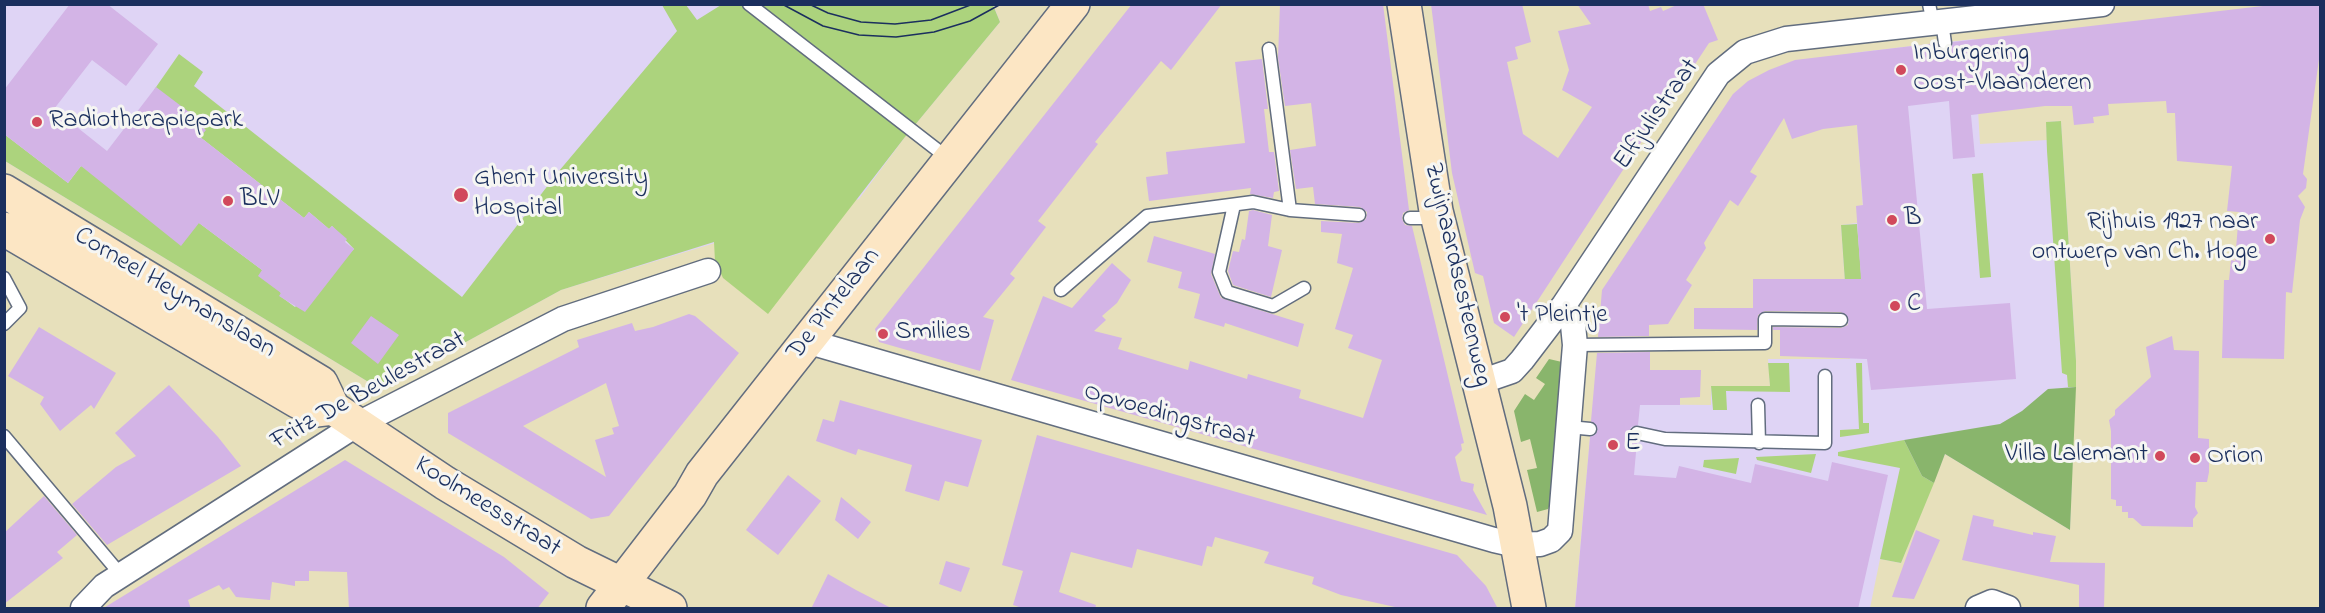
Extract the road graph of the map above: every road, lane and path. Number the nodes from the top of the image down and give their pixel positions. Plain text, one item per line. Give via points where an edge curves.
1 (749, 4) edge
2 (1073, 4) edge
3 (1404, 4) edge
4 (2102, 4) edge
5 (1937, 23) edge
6 (1269, 49) dead end
7 (950, 159) junction
8 (4, 191) edge
9 (1234, 205) junction
10 (1290, 210) junction
11 (1359, 215) dead end
12 (4, 229) edge
13 (708, 272) dead end
14 (4, 278) edge
15 (1304, 288) dead end
16 (1061, 290) dead end
17 (1564, 305) junction
18 (1841, 320) dead end
19 (4, 324) edge
20 (806, 342) junction
21 (1575, 345) junction
22 (1825, 376) dead end
23 (1480, 382) junction
24 (1758, 405) dead end
25 (344, 417) junction
26 (1637, 433) dead end
27 (4, 436) edge
28 (1759, 443) junction
29 (1516, 544) junction
30 (121, 575) junction
31 (612, 596) edge
32 (83, 609) edge
33 (670, 609) edge
34 (1529, 609) edge
35 (1978, 609) edge
36 (2008, 609) edge

1 - 7 lane
2 - 7 street, De Pintelaan
3 - 23 street, Zwijnaardsesteenweg via 1424,218
4 - 5 street, Elfjulistraat
5 - 17 street, Elfjulistraat via 1786,39 1745,52 1718,74
6 - 10 lane
7 - 20 street, De Pintelaan
8 - 25 street, Corneel Heymanslaan via 321,383
9 - 10 lane via 1253,202
9 - 15 lane via 1219,272 1227,292 1273,306
9 - 16 lane via 1147,216
10 - 11 lane
12 - 25 street, Corneel Heymanslaan via 297,401
13 - 25 street, Fritz De Beulestraat via 563,319
14 - 19 lane via 20,308
17 - 21 street via 1573,325
17 - 23 street, Elfjulistraat via 1512,371
18 - 21 lane via 1765,319 1765,343
20 - 29 street, Opvoedingstraat
20 - 31 street, De Pintelaan
21 - 29 street via 1580,428 1566,464 1560,531 1540,544
22 - 28 lane via 1825,443
23 - 29 street, Zwijnaardsesteenweg
24 - 28 lane
25 - 30 street, Fritz De Beulestraat
25 - 31 street, Koolmeesstraat via 568,558
26 - 28 lane via 1665,439
27 - 30 lane
29 - 34 street, Zwijnaardsesteenweg
30 - 32 street, Fritz De Beulestraat via 104,586
31 - 33 street, Koolmeesstraat
35 - 36 street via 1992,602

